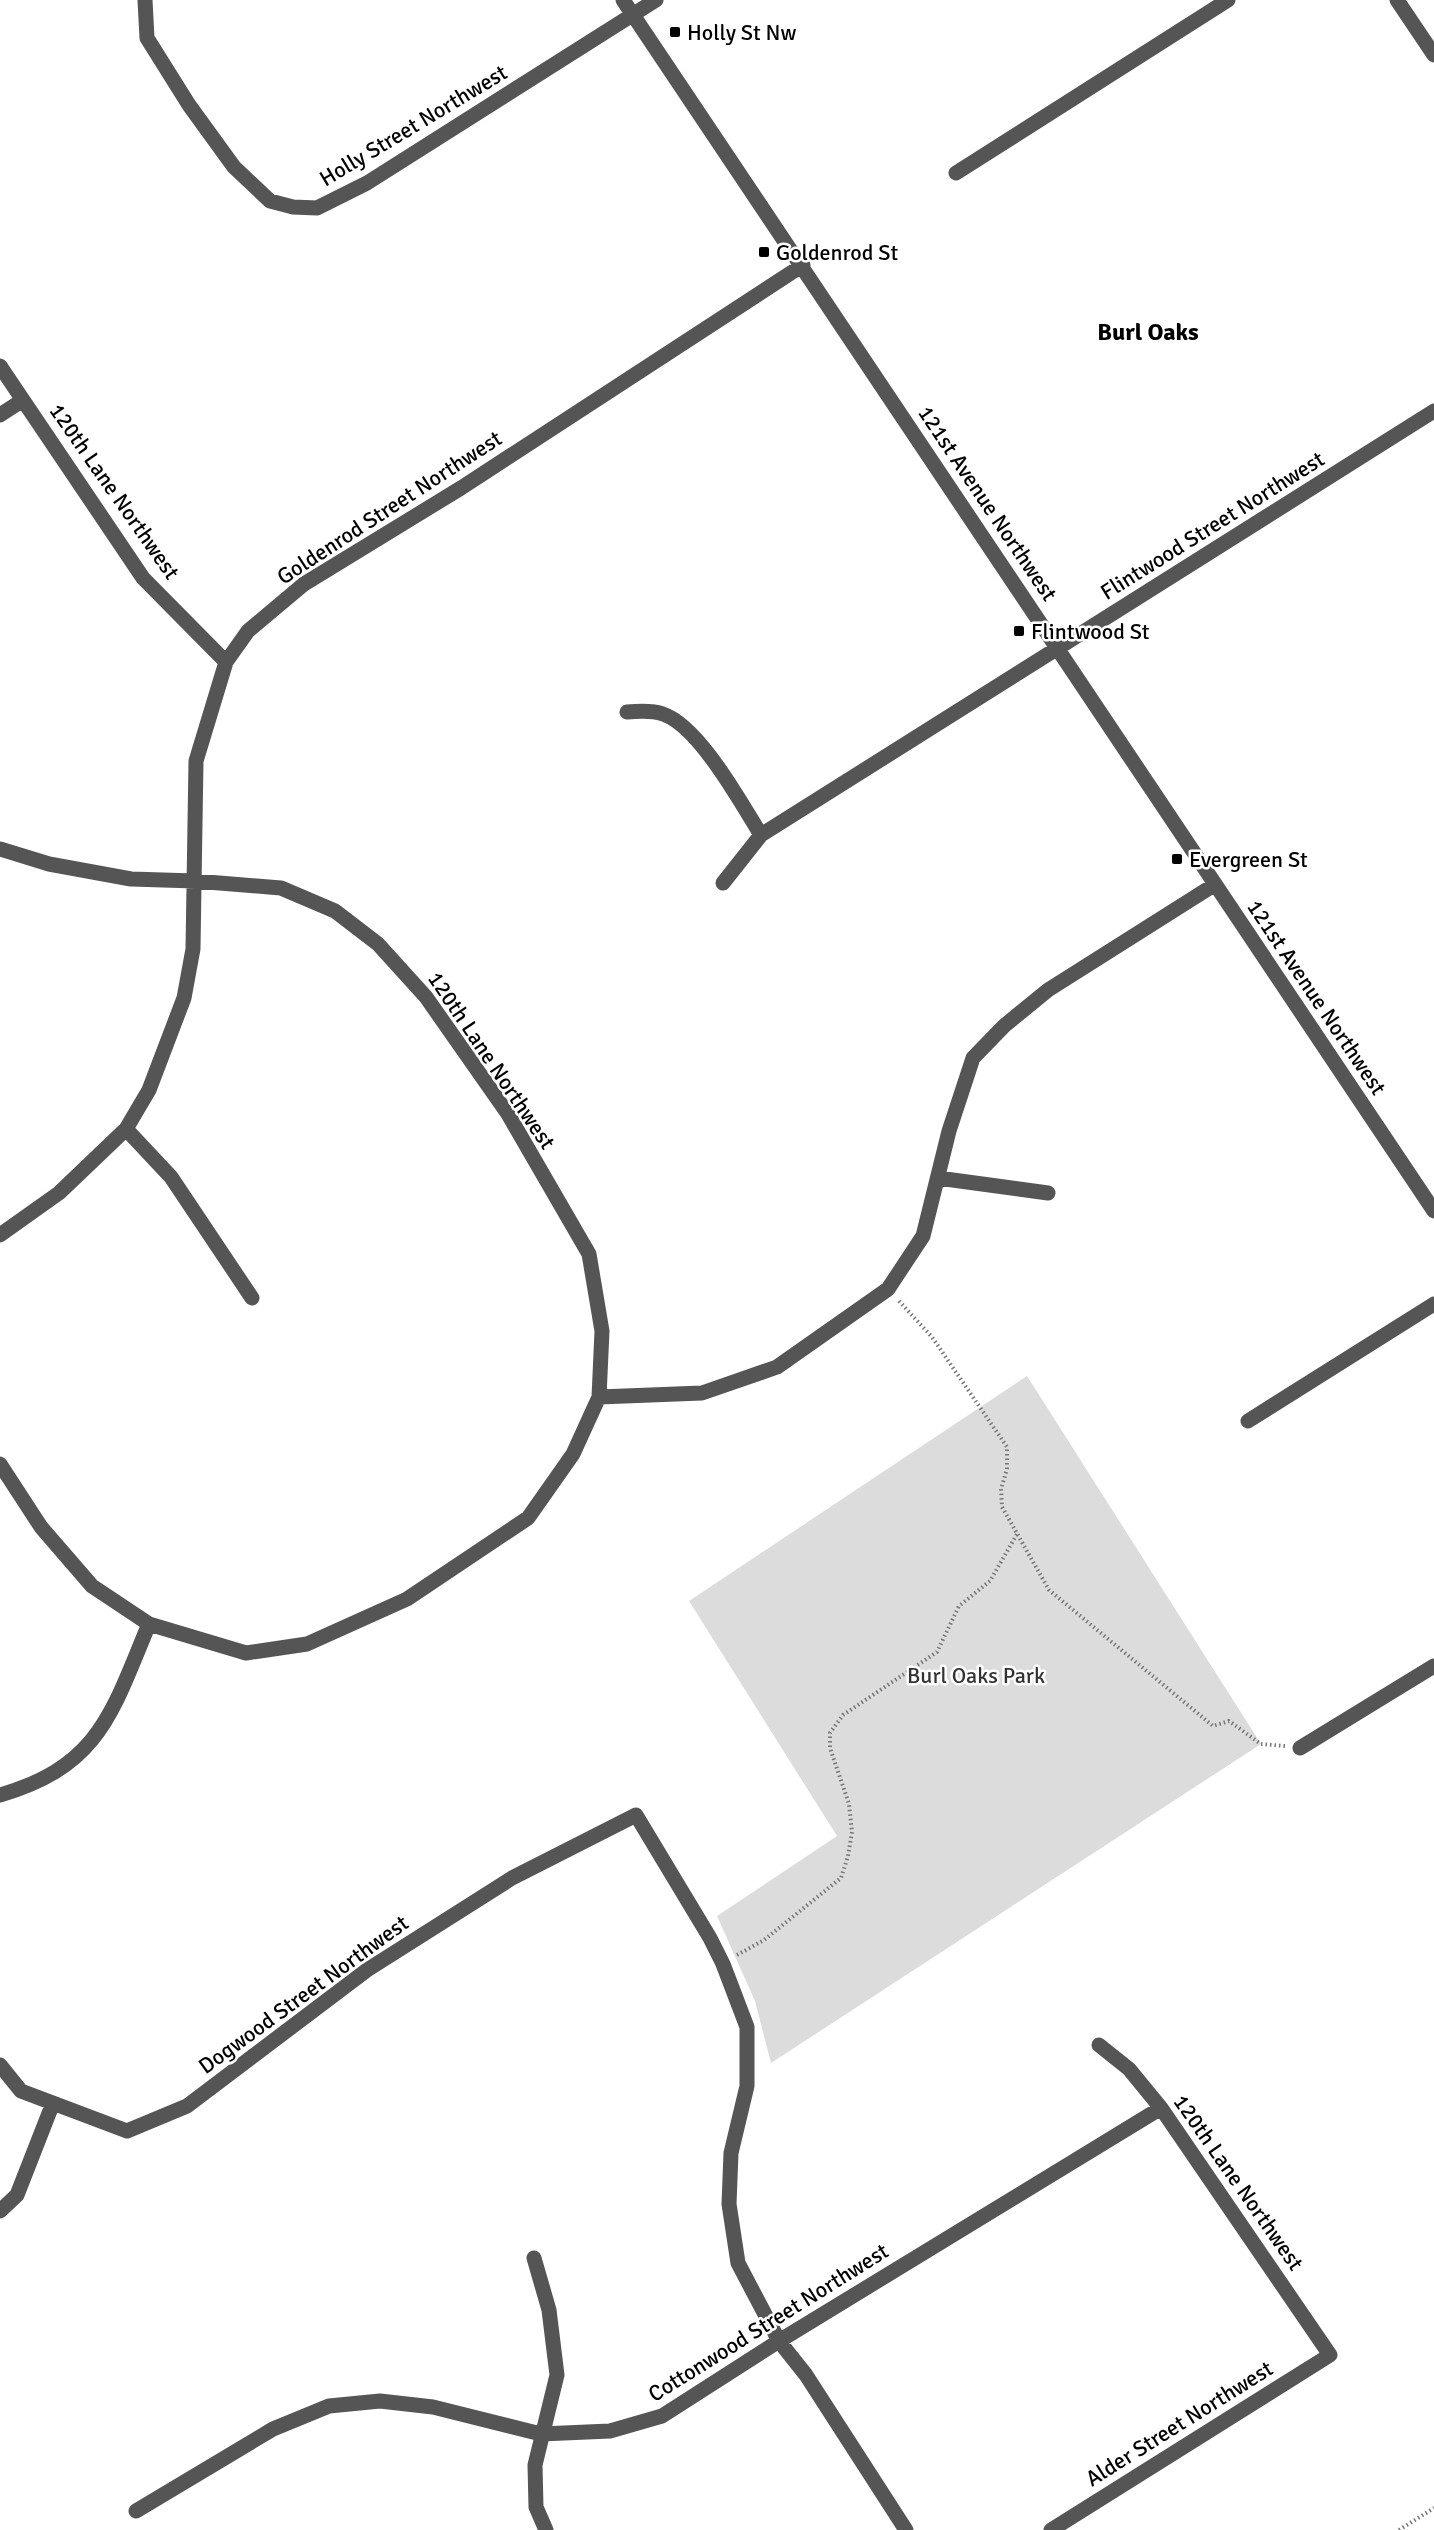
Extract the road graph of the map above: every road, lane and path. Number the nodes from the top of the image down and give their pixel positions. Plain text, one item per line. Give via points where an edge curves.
1 (145, 0) edge
2 (623, 0) edge
3 (656, 0) edge
4 (1228, 0) edge
5 (1397, 0) edge
6 (633, 14) junction
7 (1434, 55) edge
8 (956, 173) dead end
9 (803, 265) junction
10 (0, 366) edge
11 (23, 400) junction
12 (1434, 411) edge
13 (0, 415) edge
14 (1058, 650) junction
15 (226, 662) junction
16 (627, 712) dead end
17 (761, 835) junction
18 (0, 849) edge
19 (195, 881) junction
20 (723, 883) dead end
21 (1214, 885) junction
22 (126, 1129) junction
23 (939, 1178) junction
24 (1048, 1193) dead end
25 (1434, 1211) edge
26 (0, 1235) edge
27 (888, 1290) junction
28 (252, 1298) dead end
29 (1434, 1304) edge
30 (599, 1397) junction
31 (1248, 1421) dead end
32 (0, 1464) edge
33 (1017, 1534) junction
34 (149, 1624) junction
35 (1434, 1666) edge
36 (1300, 1748) joint
37 (0, 1795) edge
38 (723, 1964) junction
39 (1099, 2045) dead end
40 (0, 2065) edge
41 (53, 2103) junction
42 (1161, 2108) junction
43 (0, 2211) edge
44 (534, 2258) dead end
45 (779, 2341) junction
46 (1330, 2355) joint
47 (541, 2434) junction
48 (1434, 2508) edge
49 (136, 2511) dead end
50 (546, 2530) edge
51 (906, 2530) edge
52 (1051, 2530) edge
53 (1399, 2530) edge

1 - 6 street, Holly Street Northwest via 147,38 234,167 270,201 317,208 367,183
2 - 6 street, 121st Avenue Northwest
3 - 6 street, Holly Street Northwest
4 - 8 street
5 - 7 street
6 - 9 street, 121st Avenue Northwest
9 - 14 street, 121st Avenue Northwest
9 - 15 street, Goldenrod Street Northwest via 460,488 304,584 248,631
10 - 11 street, 120th Lane Northwest
11 - 13 street
11 - 15 street, 120th Lane Northwest via 142,578
12 - 14 street, Flintwood Street Northwest
14 - 17 street, Flintwood Street Northwest
14 - 21 street, 121st Avenue Northwest
15 - 19 street, Goldenrod Street Northwest via 196,761
16 - 17 street via 664,714 687,729 712,759
17 - 20 street, Flintwood Street Northwest
18 - 19 street, 120th Lane Northwest via 49,864 131,879
19 - 22 street, Goldenrod Street Northwest via 193,949 184,998 149,1090
19 - 30 street, 120th Lane Northwest via 281,888 335,911 378,944 426,997 508,1114 589,1254 602,1331
21 - 23 street via 1048,990 973,1058 949,1131
21 - 25 street, 121st Avenue Northwest
22 - 26 street, Goldenrod Street Northwest via 60,1193
22 - 28 street via 171,1177
23 - 24 street
23 - 27 street via 923,1236
27 - 30 street via 777,1367 702,1393
27 - 33 path via 932,1337 1007,1447 1002,1507
29 - 31 street
30 - 34 street via 573,1454 528,1518 407,1599 307,1644 246,1653
32 - 34 street via 41,1527 92,1586
33 - 36 path via 1049,1590 1213,1726 1229,1721 1261,1744
33 - 38 path via 990,1581 958,1606 937,1652 843,1715 830,1733 830,1748 849,1804 852,1832 841,1878 764,1940
34 - 37 street via 98,1736 73,1762 40,1782
35 - 36 street
38 - 41 street, Dogwood Street Northwest via 636,1815 512,1878 377,1964 187,2106 127,2131
38 - 45 street via 747,2026 747,2086 731,2153 729,2204 738,2263
39 - 42 street, 120th Lane Northwest via 1129,2069
40 - 41 street, Dogwood Street Northwest via 21,2091
41 - 43 street via 17,2195
42 - 45 street, Cottonwood Street Northwest
42 - 46 street, 120th Lane Northwest
44 - 47 street via 549,2310 557,2375
45 - 47 street, Cottonwood Street Northwest via 662,2416 610,2431
45 - 51 street via 806,2375
46 - 52 street, Alder Street Northwest
47 - 49 street, Cottonwood Street Northwest via 433,2408 380,2401 328,2406 273,2429
47 - 50 street via 535,2465 536,2507
48 - 53 path

